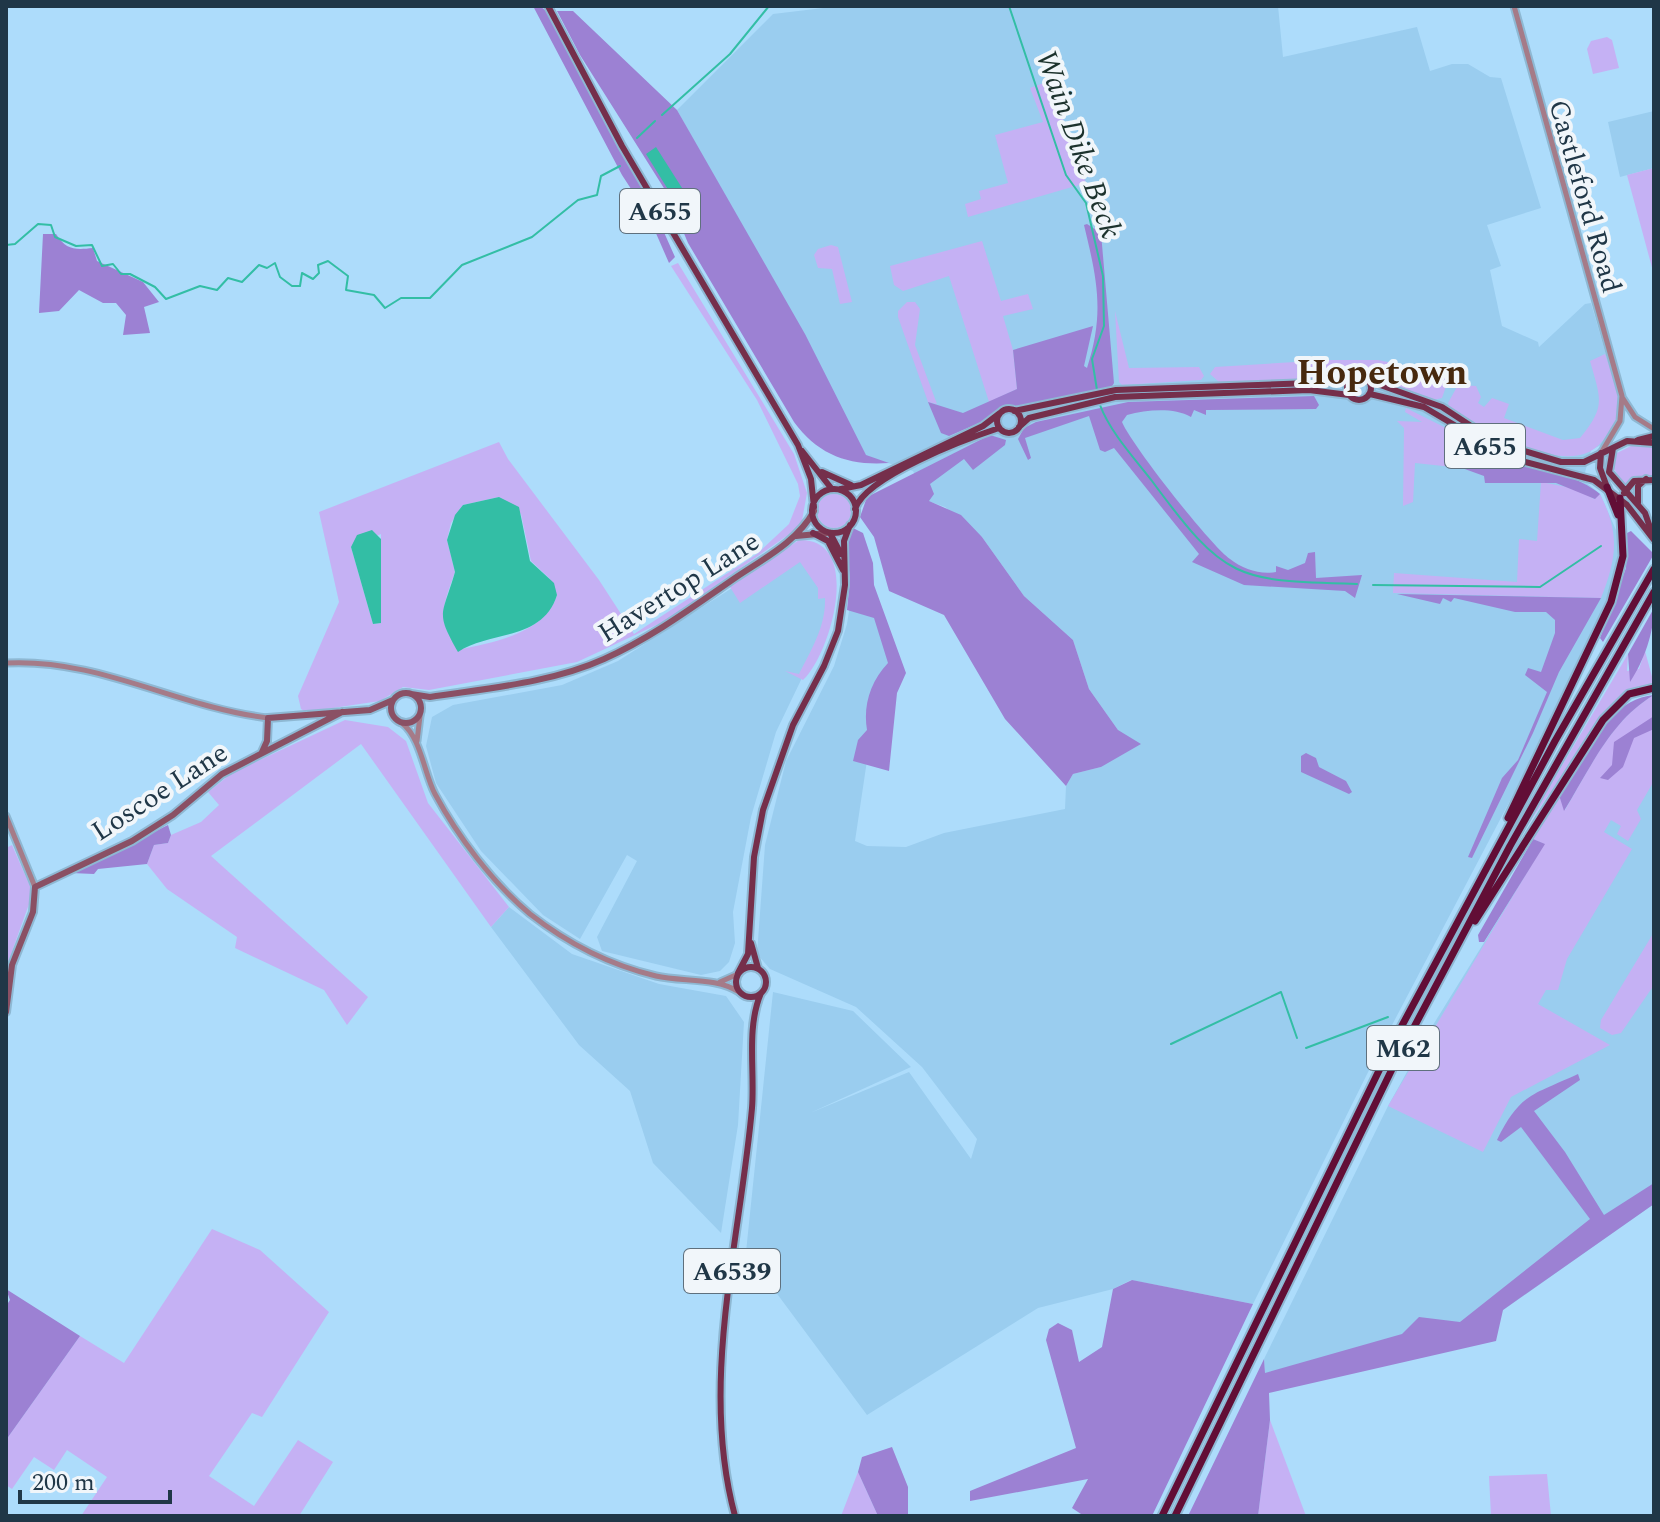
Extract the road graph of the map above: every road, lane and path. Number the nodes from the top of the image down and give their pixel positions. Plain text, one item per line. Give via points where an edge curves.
1 (548, 6) edge
2 (1514, 6) edge
3 (1352, 378) junction
4 (1369, 381) junction
5 (1370, 394) junction
6 (1349, 395) junction
7 (1622, 396) junction
8 (1014, 411) junction
9 (1000, 413) junction
10 (1019, 427) junction
11 (999, 428) junction
12 (1654, 429) edge
13 (1654, 436) edge
14 (1638, 440) junction
15 (1654, 443) edge
16 (798, 445) junction
17 (1613, 448) junction
18 (1601, 453) junction
19 (813, 465) junction
20 (1650, 479) edge
21 (861, 485) junction
22 (1607, 487) junction
23 (831, 488) junction
24 (841, 489) junction
25 (1623, 495) junction
26 (1638, 503) junction
27 (814, 509) junction
28 (855, 509) junction
29 (1619, 517) junction
30 (850, 525) junction
31 (813, 533) junction
32 (829, 533) junction
33 (793, 538) junction
34 (1654, 539) edge
35 (1654, 569) edge
36 (845, 577) junction
37 (1654, 592) edge
38 (6, 663) edge
39 (1654, 688) edge
40 (411, 694) junction
41 (444, 695) junction
42 (393, 700) junction
43 (370, 710) junction
44 (342, 712) junction
45 (421, 713) junction
46 (268, 718) junction
47 (400, 722) junction
48 (416, 746) junction
49 (262, 752) junction
50 (6, 816) edge
51 (35, 887) junction
52 (1465, 906) junction
53 (749, 936) junction
54 (758, 968) junction
55 (738, 974) junction
56 (1439, 979) junction
57 (715, 983) junction
58 (761, 993) junction
59 (741, 994) junction
60 (6, 1012) edge
61 (753, 1025) junction
62 (735, 1516) edge
63 (1162, 1516) edge
64 (1175, 1516) edge

1 - 16 main road, A655 via 622,146
2 - 7 street, Castleford Road
3 - 4 main road, A655
3 - 6 main road
3 - 8 main road, A655 via 1116,390
4 - 5 main road
4 - 18 main road, A655 via 1442,407 1491,439 1529,454 1574,463
5 - 6 main road, A655 via 1358,400
5 - 22 main road, A655 via 1424,407 1510,458 1579,474
6 - 10 main road, A655 via 1309,390 1115,397 1029,418
7 - 12 street, Castleford Road via 1635,417
7 - 18 street, Castleford Road via 1620,421
8 - 9 main road
8 - 10 main road
9 - 11 main road
9 - 21 main road
10 - 11 main road via 1011,433
11 - 28 main road via 886,479 867,491
13 - 14 main road, A655
14 - 15 main road, A655
14 - 17 main road, A655
16 - 19 main road, A655
16 - 27 main road, A655 via 811,479
17 - 18 main road, A655
17 - 25 main road, A655 via 1609,472
18 - 22 main road
19 - 21 main road, A655 via 843,484
19 - 23 main road, A655
20 - 25 main road via 1634,481
20 - 26 main road via 1638,486
21 - 24 main road
22 - 25 main road, A655
22 - 29 highway, M62
23 - 24 main road
23 - 27 main road via 821,492
24 - 28 main road
25 - 26 main road, A655
25 - 29 highway, M62
25 - 34 main road, A655
26 - 34 main road, A655
27 - 32 main road via 818,528
27 - 33 main road, Havertop Lane
28 - 30 main road
29 - 52 highway, M62 via 1623,556 1611,602
30 - 32 main road
30 - 36 main road, A6539 via 844,541
31 - 32 main road, Havertop Lane
31 - 33 main road, Havertop Lane
31 - 36 main road via 833,548
32 - 36 main road, A6539 via 841,551
33 - 41 main road, Havertop Lane via 647,637 602,660 554,676
35 - 52 highway, M62
36 - 53 main road, A6539 via 838,631 793,725 763,810 752,870
37 - 56 highway, M62
38 - 46 street via 81,667 192,704
39 - 56 highway, M62 via 1629,694 1603,720
40 - 41 main road, Havertop Lane
40 - 42 main road
40 - 45 main road via 421,703
41 - 45 main road, Havertop Lane
42 - 43 main road
42 - 47 main road via 390,710
43 - 44 main road
43 - 47 main road
44 - 46 main road
44 - 49 main road, Loscoe Lane
45 - 47 main road via 410,724
45 - 48 street
46 - 49 main road, Loscoe Lane
47 - 48 street
48 - 57 street via 452,822 529,912 568,940 621,965
49 - 51 main road, Loscoe Lane via 222,774 132,841
50 - 51 street
51 - 60 main road via 33,912 12,965
52 - 63 highway, M62 via 1343,1141
53 - 54 main road, A6539
53 - 55 main road, A6539 via 748,954
54 - 55 main road
54 - 58 main road, A6539 via 766,978
55 - 57 street
55 - 59 main road, A6539
56 - 64 highway, M62
57 - 59 street
58 - 59 main road
58 - 61 main road, A6539
59 - 61 main road, A6539 via 751,1008
61 - 62 main road, A6539 via 752,1104 722,1374 722,1436

